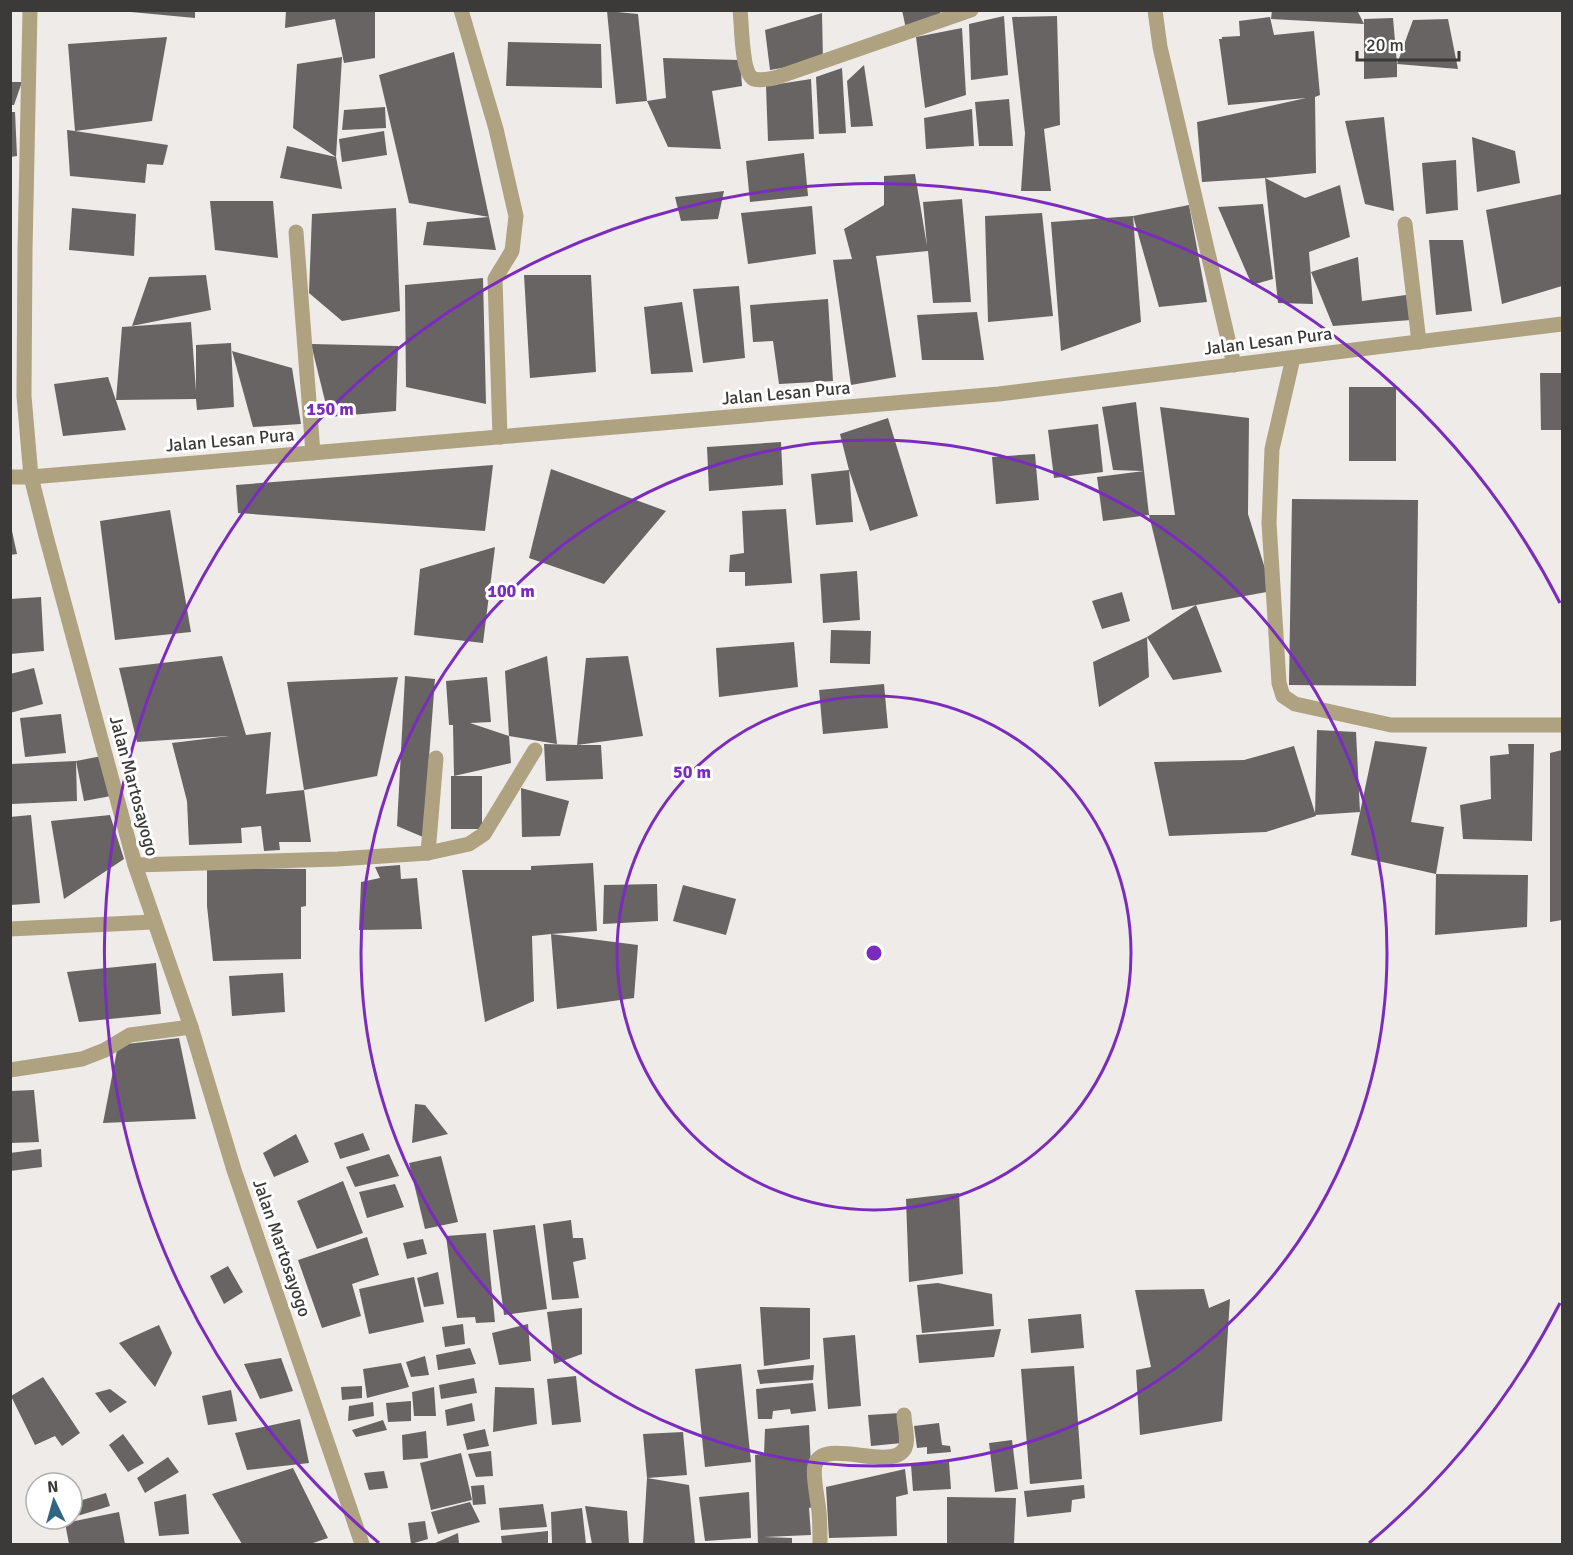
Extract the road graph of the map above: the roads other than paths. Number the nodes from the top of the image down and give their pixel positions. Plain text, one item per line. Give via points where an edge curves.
1 (30, 10) edge
2 (461, 10) edge
3 (740, 10) edge
4 (971, 10) edge
5 (1155, 10) edge
6 (1405, 224) dead end
7 (296, 232) dead end
8 (1563, 324) edge
9 (1419, 342) junction
10 (1293, 357) junction
11 (1234, 365) junction
12 (500, 437) junction
13 (313, 453) junction
14 (10, 477) edge
15 (32, 477) junction
16 (1563, 725) edge
17 (535, 750) dead end
18 (436, 758) dead end
19 (428, 853) junction
20 (135, 865) junction
21 (153, 922) junction
22 (10, 928) edge
23 (191, 1027) junction
24 (10, 1070) edge
25 (904, 1415) dead end
26 (362, 1545) edge
27 (820, 1545) edge

1 - 15 street, Jalan Martosayogo via 24,396
2 - 12 street via 496,129 516,216 512,251 495,279
3 - 4 street via 748,74 762,80
5 - 11 street via 1160,47
6 - 9 street
7 - 13 street
8 - 9 street, Jalan Lesan Pura
9 - 10 street, Jalan Lesan Pura
10 - 11 street, Jalan Lesan Pura
10 - 16 street via 1272,449 1269,523 1283,696 1295,704 1391,725
11 - 12 street, Jalan Lesan Pura via 999,394
12 - 13 street, Jalan Lesan Pura
13 - 15 street, Jalan Lesan Pura
14 - 15 street, Jalan Lesan Pura
15 - 20 street, Jalan Martosayogo
17 - 19 street via 484,834 469,844
18 - 19 street
19 - 20 street
20 - 21 street, Jalan Martosayogo
21 - 22 street
21 - 23 street, Jalan Martosayogo
23 - 24 street via 130,1035 82,1059
23 - 26 street, Jalan Martosayogo via 234,1170
25 - 27 street via 906,1445 898,1453 874,1457 831,1453 818,1460 814,1467

